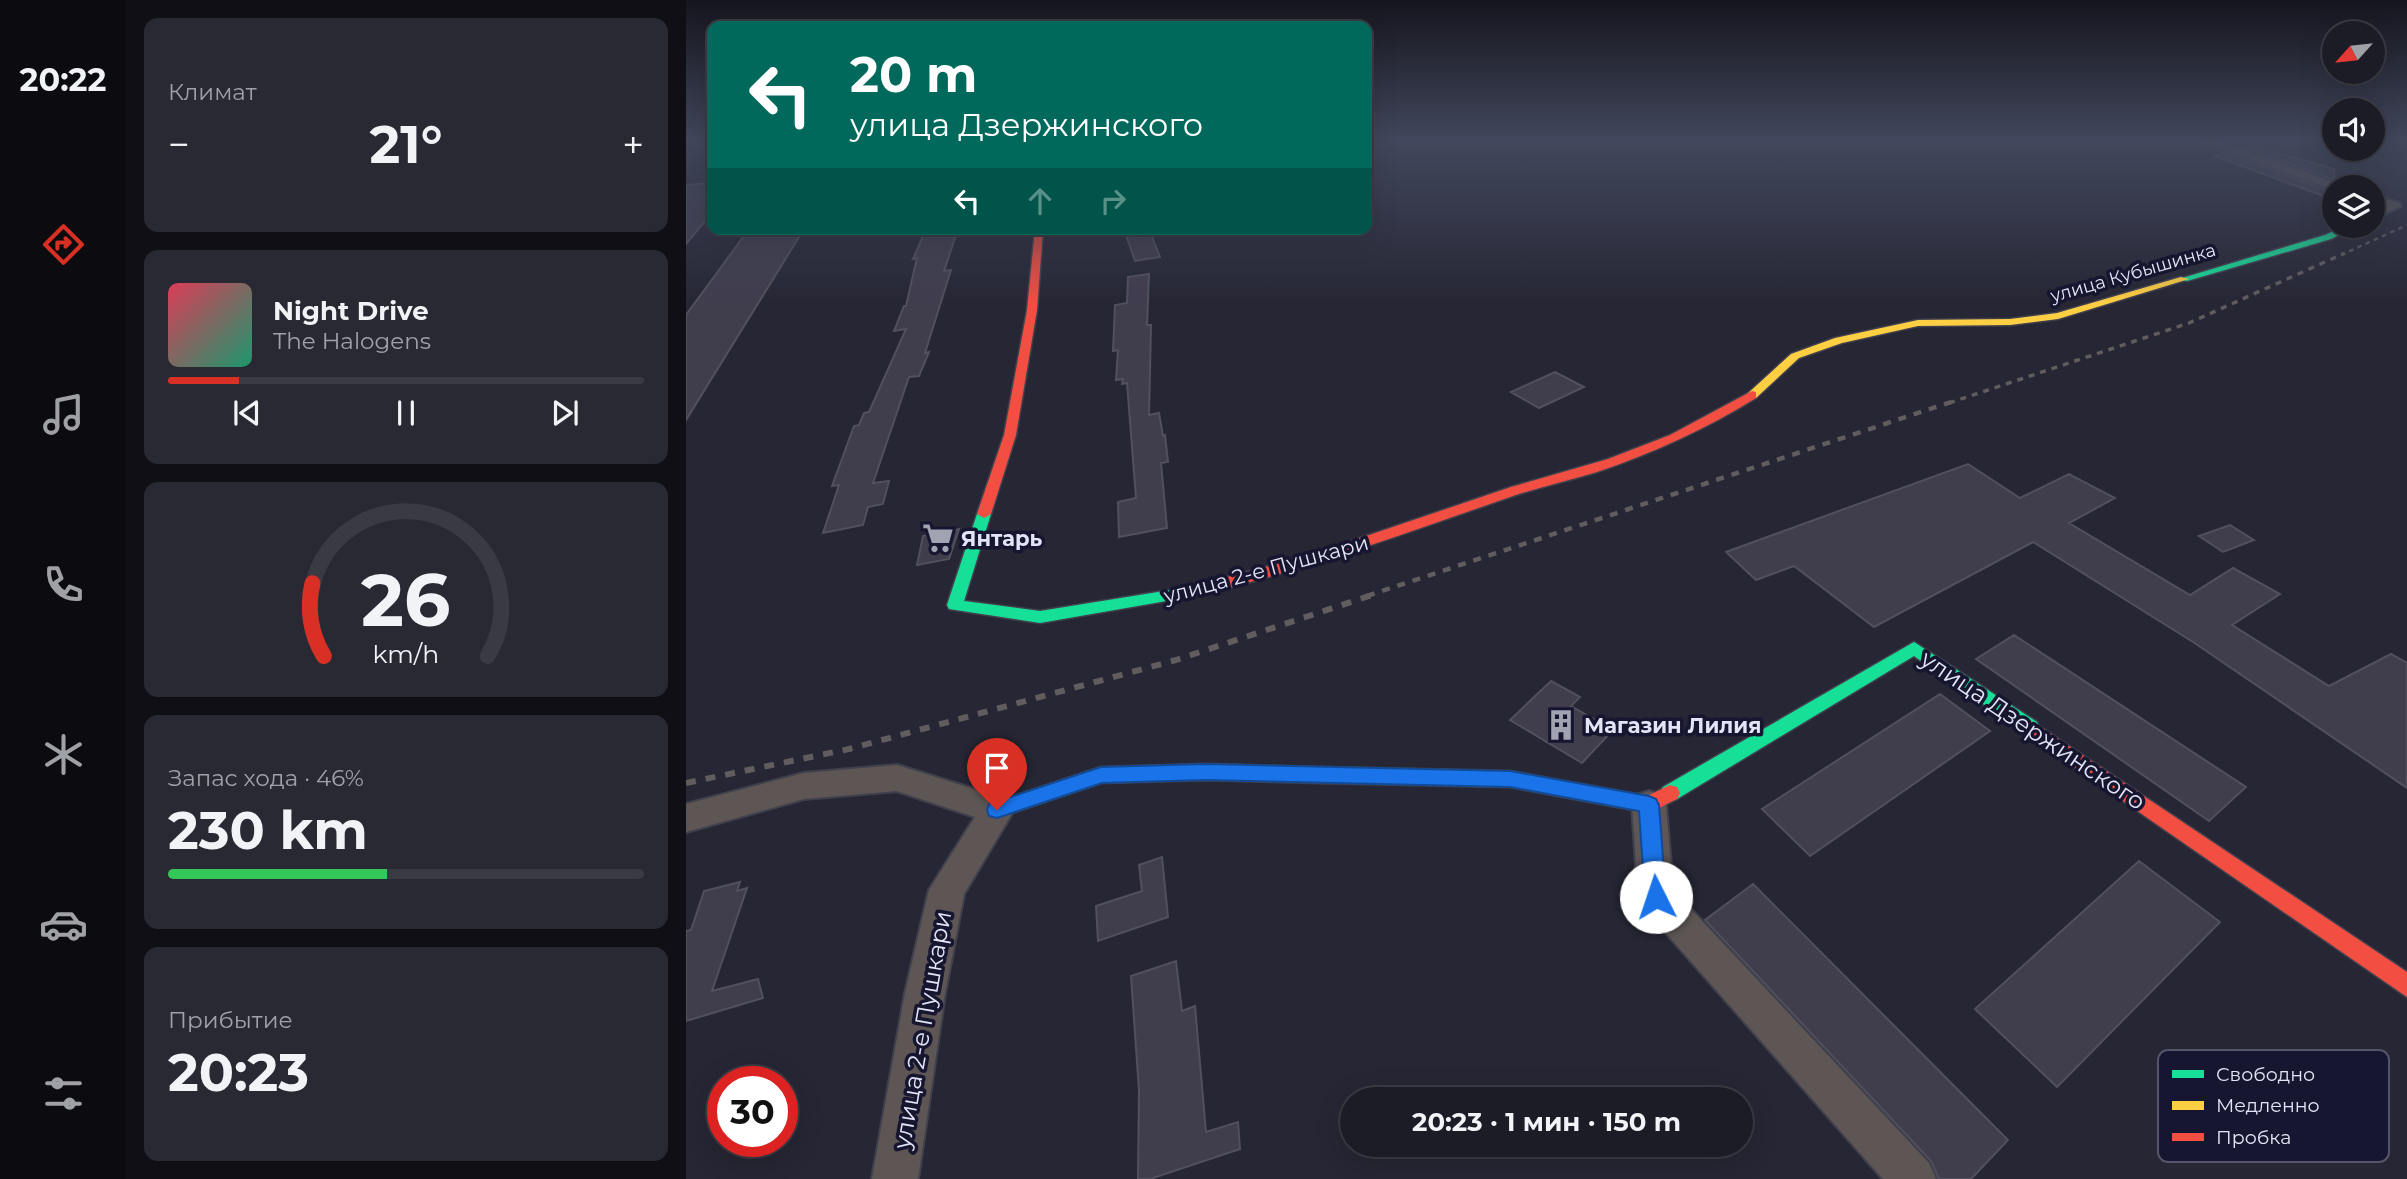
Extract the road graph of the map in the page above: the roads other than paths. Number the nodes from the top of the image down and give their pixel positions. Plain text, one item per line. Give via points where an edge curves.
1 (2401, 203) edge
2 (2385, 210) edge
3 (1039, 235) edge
4 (2325, 238) edge
5 (1917, 323) joint
6 (1649, 805) junction
7 (997, 810) junction
8 (686, 818) edge
9 (2407, 986) edge
10 (895, 1179) edge
11 (1913, 1179) edge

1 - 2 street
3 - 5 street, улица 2-е Пушкари via 1032,310 1010,435 955,605 1040,617 1198,591 1357,547 1595,468 1723,414 1763,387 1795,356 1839,340
4 - 5 street, улица Кубышинка via 2058,316 2010,322
6 - 7 street via 1510,779 1205,772 1101,775
6 - 9 street, улица Дзержинского via 1914,648
6 - 11 street via 1656,897
7 - 8 street via 897,779 804,786
7 - 10 street, улица 2-е Пушкари via 947,890

